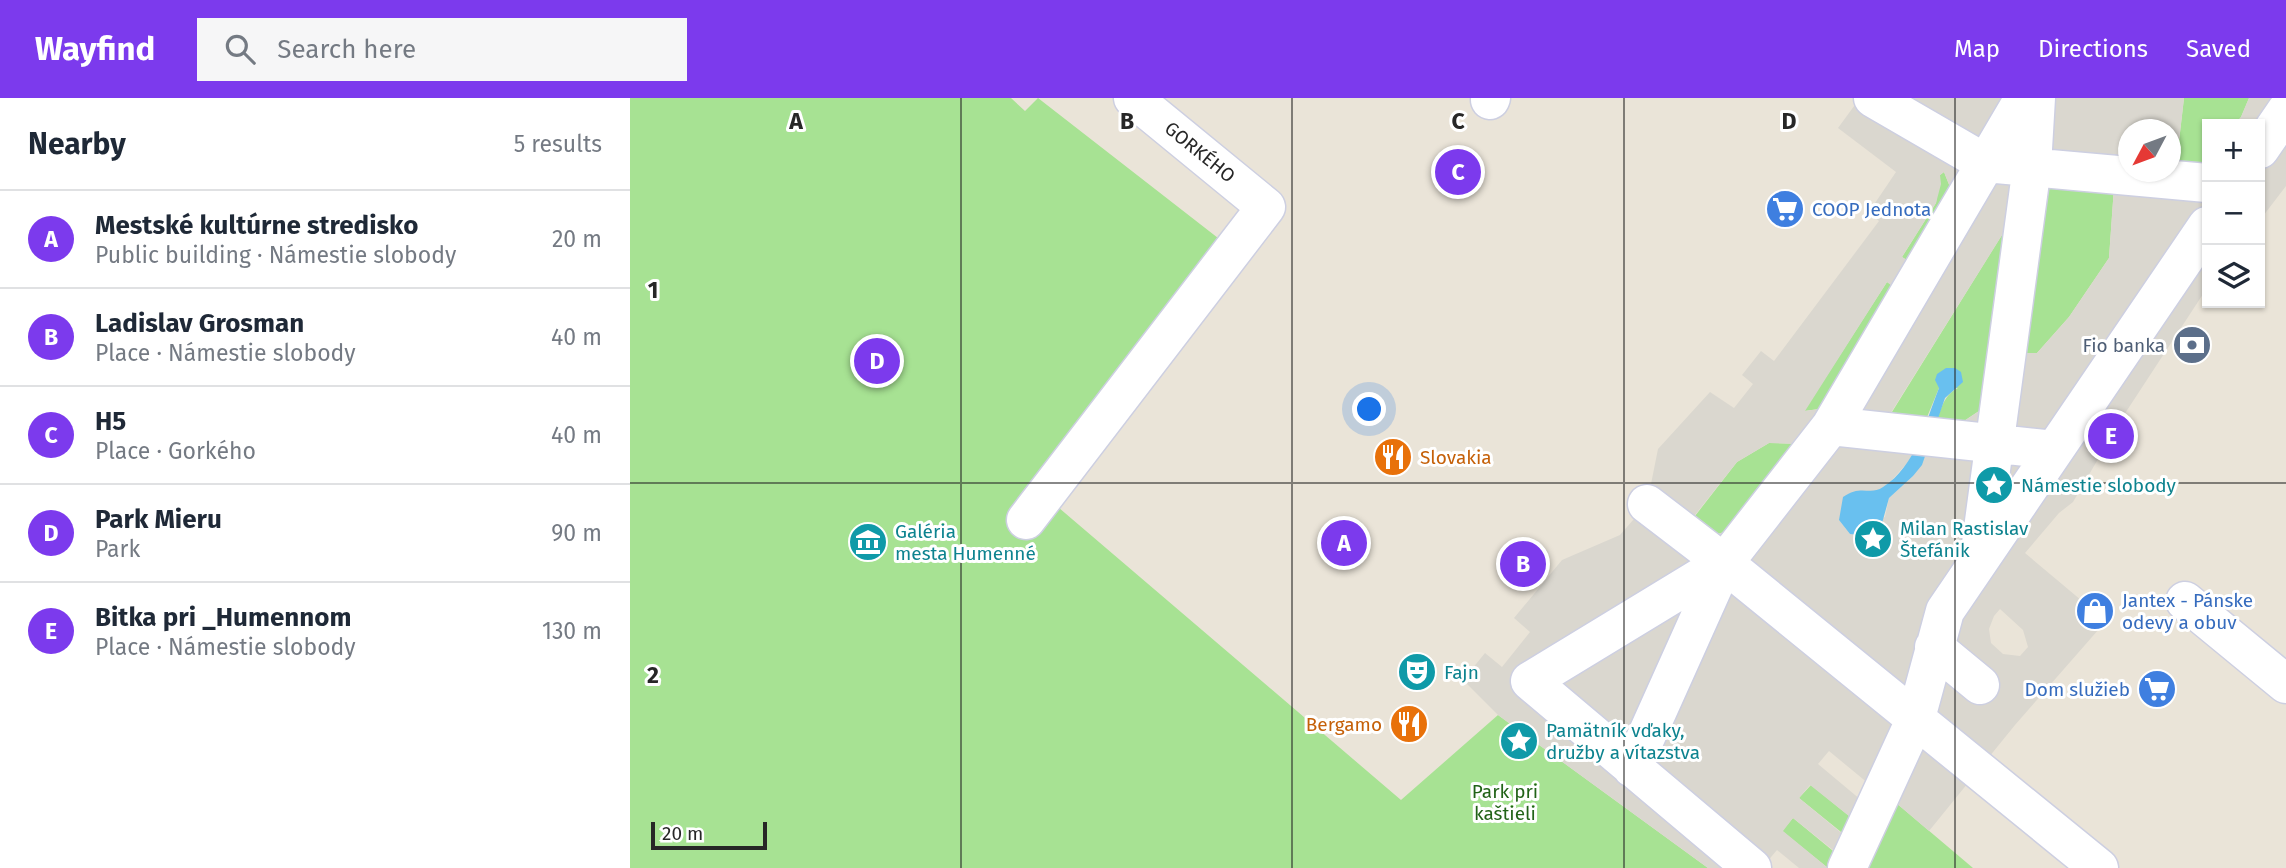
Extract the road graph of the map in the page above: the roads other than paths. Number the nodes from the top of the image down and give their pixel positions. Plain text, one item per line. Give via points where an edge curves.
1 (1133, 98) edge
2 (1873, 98) edge
3 (2024, 98) edge
4 (2036, 98) edge
5 (2275, 98) edge
6 (2286, 111) edge
7 (2265, 120) edge
8 (2265, 142) edge
9 (1985, 163) junction
10 (2032, 166) junction
11 (2202, 183) edge
12 (2202, 233) edge
13 (1831, 426) junction
14 (1995, 444) junction
15 (2054, 450) junction
16 (1647, 504) dead end
17 (1026, 520) dead end
18 (1979, 559) junction
19 (1724, 563) junction
20 (2185, 601) dead end
21 (1934, 647) junction
22 (2286, 684) edge
23 (1980, 685) dead end
24 (1916, 718) junction
25 (1632, 768) junction
26 (1752, 868) edge
27 (1847, 868) edge
28 (2099, 868) edge

1 - 17 street, GORKÉHO via 1266,207
2 - 9 street
3 - 9 street
4 - 10 street
5 - 7 street
6 - 8 street
9 - 10 street
9 - 13 street
10 - 11 street
10 - 14 street
12 - 15 street
13 - 14 street
13 - 19 street
14 - 15 street
14 - 18 street
15 - 18 street
16 - 19 street
18 - 21 street via 1945,611
19 - 24 street
19 - 25 street
19 - 25 street via 1530,681
20 - 22 street
21 - 23 street
21 - 24 street
24 - 27 street
24 - 28 street
25 - 26 street

